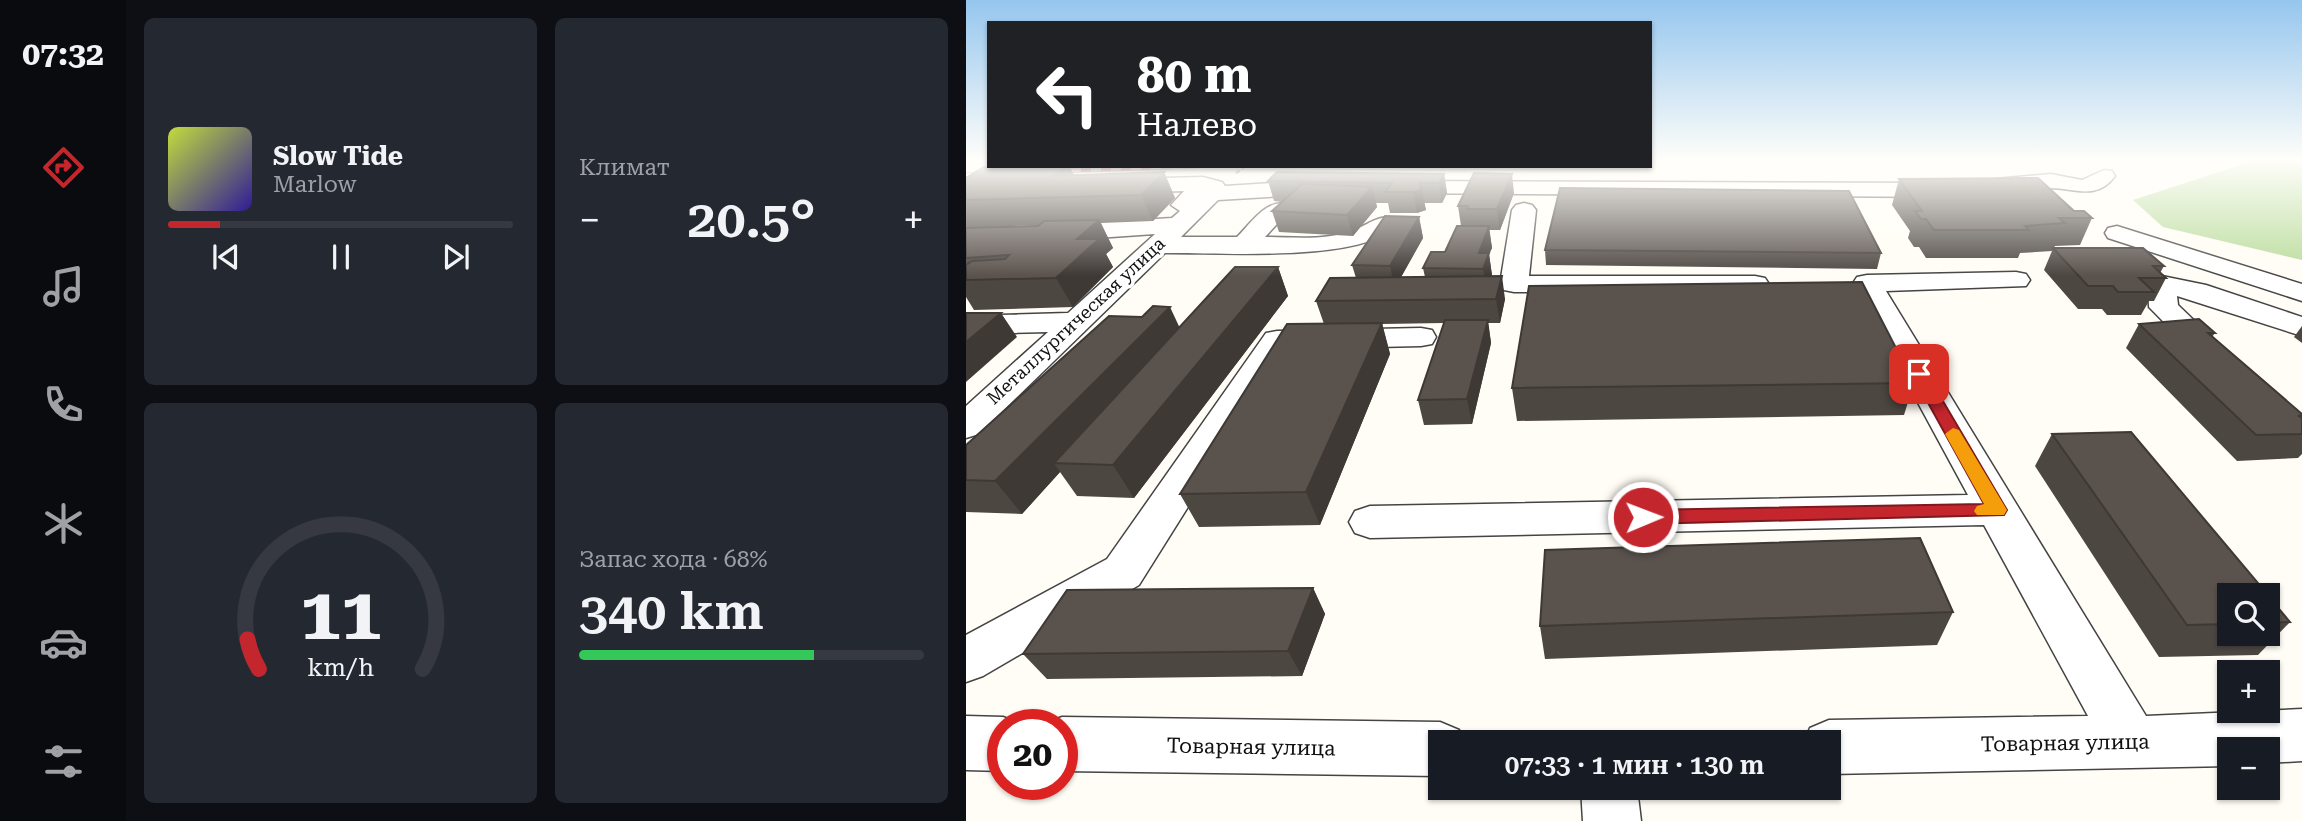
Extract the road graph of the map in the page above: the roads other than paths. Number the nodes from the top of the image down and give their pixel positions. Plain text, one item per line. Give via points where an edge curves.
1 (1188, 199) edge
2 (1204, 199) edge
3 (1279, 209) edge
4 (1524, 210) dead end
5 (1184, 220) junction
6 (1386, 223) edge
7 (2117, 233) dead end
8 (966, 239) edge
9 (1157, 245) junction
10 (1243, 245) junction
11 (2016, 280) dead end
12 (1785, 284) edge
13 (2302, 293) edge
14 (1076, 322) junction
15 (966, 325) edge
16 (2302, 327) edge
17 (1421, 337) dead end
18 (2229, 370) edge
19 (966, 426) edge
20 (1997, 510) junction
21 (1370, 522) dead end
22 (966, 660) edge
23 (2302, 735) edge
24 (2131, 742) junction
25 (966, 743) edge
26 (987, 744) edge
27 (1078, 744) edge
28 (1841, 747) edge
29 (1428, 749) edge
30 (1610, 800) edge
31 (1612, 821) edge

1 - 5 street via 1173,215
2 - 5 street, Металлургическая улица
3 - 10 street
4 - 12 street via 1514,284
5 - 8 street
5 - 9 street, Металлургическая улица
6 - 10 street via 1360,237 1326,244
7 - 13 street
9 - 10 street
9 - 14 street, Металлургическая улица
11 - 20 street via 1853,284
14 - 15 street
14 - 19 street, Металлургическая улица
16 - 18 street via 2162,284 2164,307
17 - 22 street via 1278,340 1123,572
20 - 21 street
20 - 24 street
23 - 24 street, Товарная улица
24 - 28 street, Товарная улица
25 - 26 street
27 - 29 street, Товарная улица
30 - 31 street

